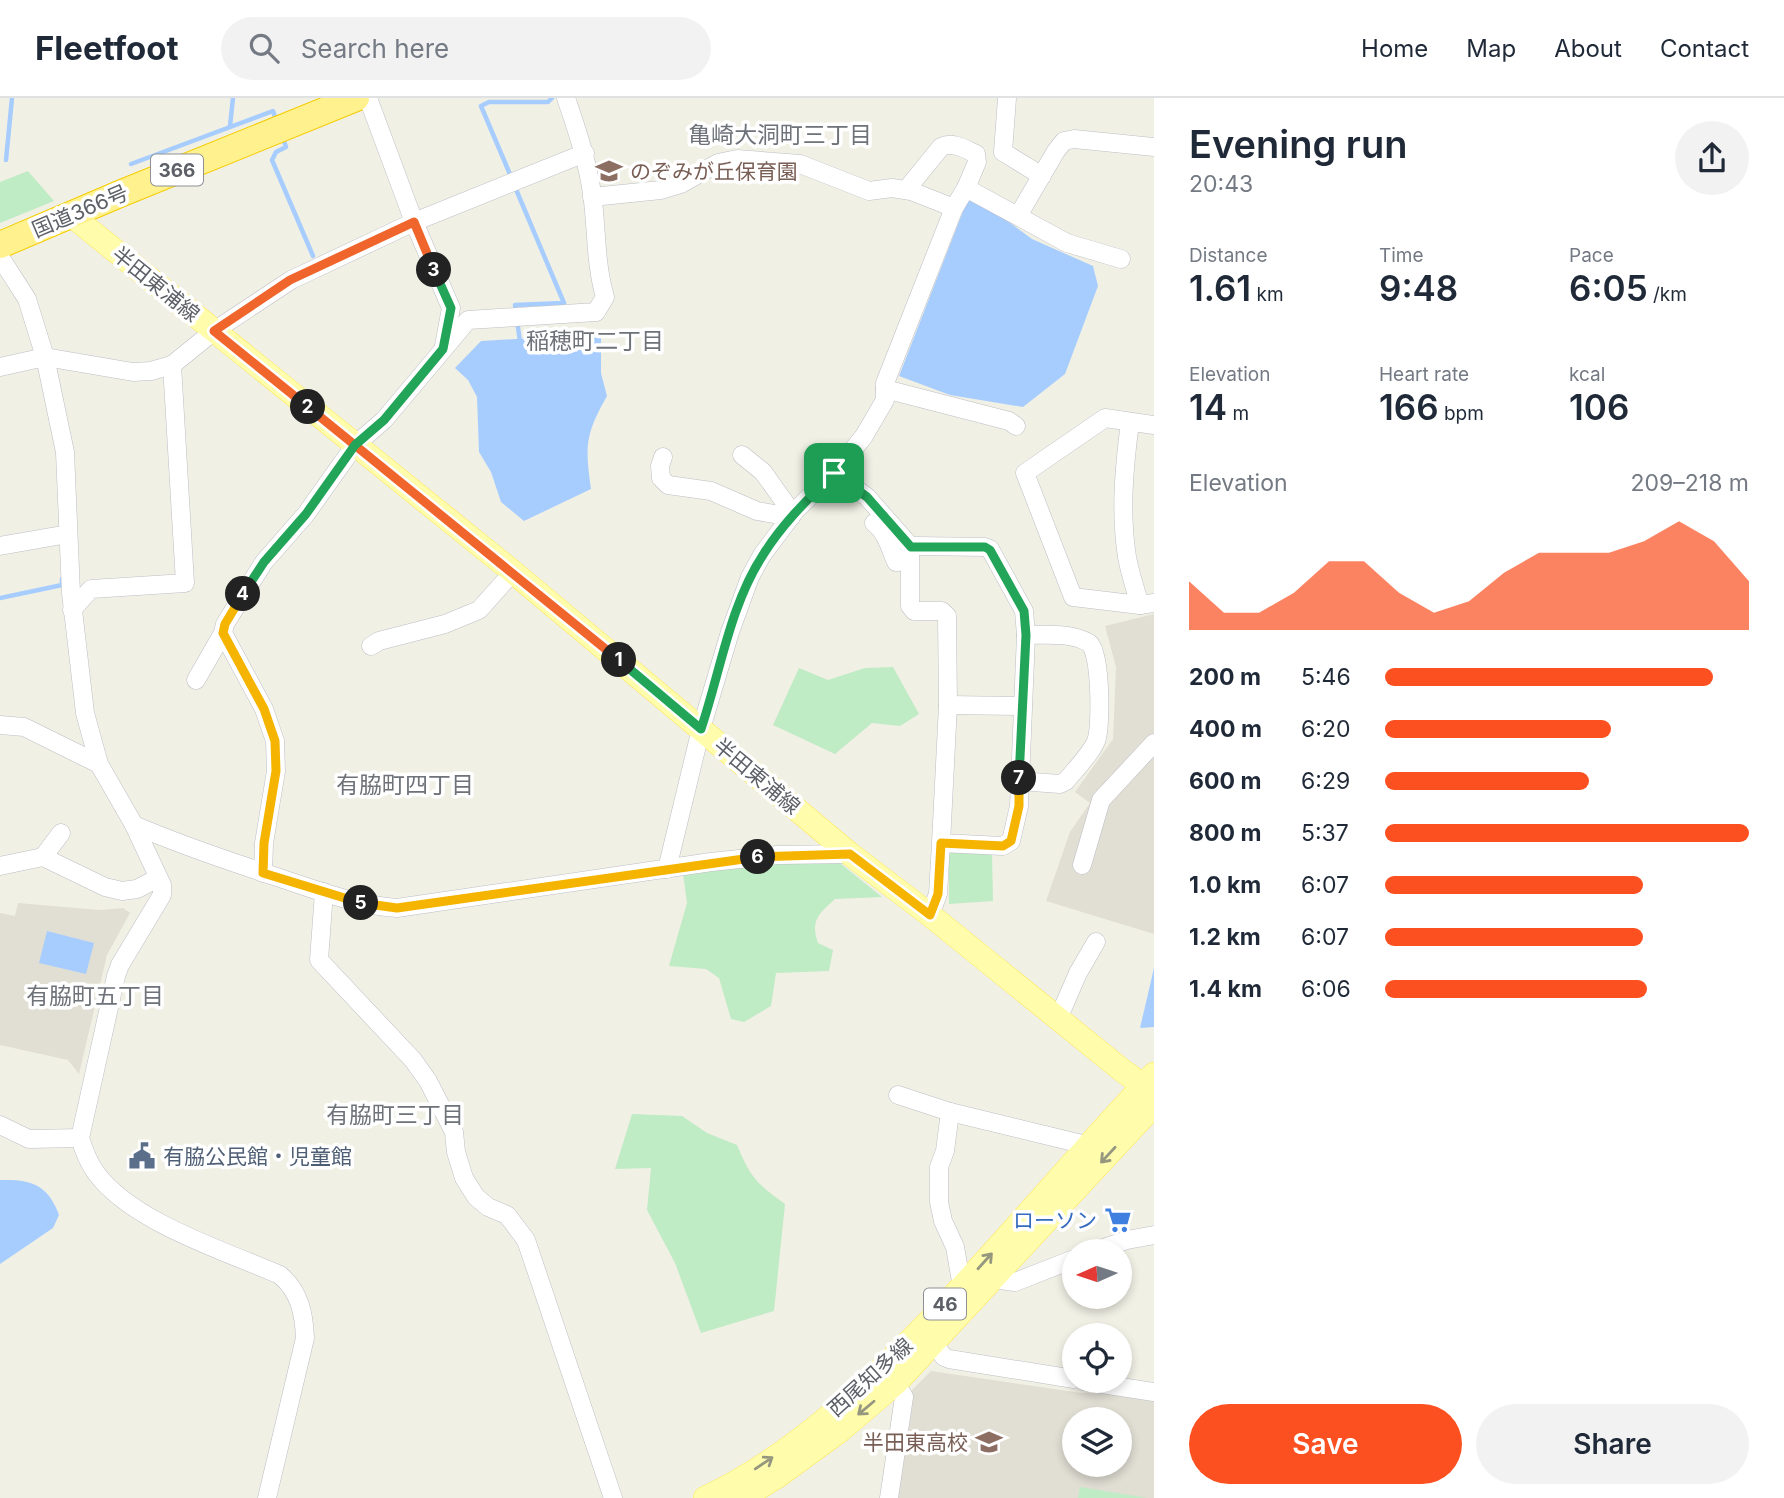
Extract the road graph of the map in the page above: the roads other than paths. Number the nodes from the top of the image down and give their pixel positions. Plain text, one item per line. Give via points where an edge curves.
1 (356, 98) edge
2 (368, 98) edge
3 (566, 98) edge
4 (1007, 98) edge
5 (1154, 147) edge
6 (585, 153) junction
7 (1042, 176) junction
8 (967, 188) junction
9 (906, 190) junction
10 (592, 197) junction
11 (954, 208) junction
12 (71, 215) junction
13 (1018, 216) junction
14 (414, 222) junction
15 (0, 245) edge
16 (0, 257) edge
17 (1121, 259) dead end
18 (214, 331) junction
19 (443, 349) junction
20 (39, 359) junction
21 (172, 365) junction
22 (0, 367) edge
23 (885, 389) junction
24 (1130, 422) junction
25 (1154, 425) edge
26 (1016, 426) dead end
27 (355, 445) junction
28 (742, 455) dead end
29 (663, 457) dead end
30 (834, 473) junction
31 (793, 514) junction
32 (869, 519) dead end
33 (62, 535) junction
34 (0, 546) edge
35 (910, 554) junction
36 (513, 572) junction
37 (1147, 604) edge
38 (72, 610) junction
39 (223, 633) junction
40 (1026, 635) junction
41 (371, 646) dead end
42 (196, 680) dead end
43 (947, 705) junction
44 (1022, 706) junction
45 (0, 725) edge
46 (701, 729) junction
47 (1154, 743) edge
48 (99, 764) junction
49 (1019, 781) junction
50 (134, 824) junction
51 (61, 834) dead end
52 (941, 843) junction
53 (850, 854) junction
54 (43, 857) junction
55 (1082, 865) dead end
56 (0, 866) edge
57 (667, 869) junction
58 (263, 873) junction
59 (158, 877) junction
60 (324, 892) junction
61 (930, 915) junction
62 (1097, 942) dead end
63 (1058, 1019) junction
64 (1151, 1090) edge
65 (898, 1095) dead end
66 (950, 1112) junction
67 (0, 1125) edge
68 (80, 1138) junction
69 (1090, 1146) junction
70 (1154, 1234) edge
71 (1132, 1239) edge
72 (1062, 1264) edge
73 (994, 1279) junction
74 (961, 1287) junction
75 (934, 1344) junction
76 (1062, 1377) edge
77 (896, 1383) junction
78 (1132, 1389) edge
79 (1154, 1392) edge
80 (267, 1498) edge
81 (613, 1498) edge
82 (705, 1498) edge
83 (742, 1498) edge
84 (889, 1498) edge

1 - 12 highway, 国道366号 / 366
2 - 14 street
3 - 6 street
4 - 7 street via 1003,152
5 - 7 street via 1064,141
6 - 10 street
6 - 14 street
7 - 13 street
8 - 9 street via 976,154 946,144
8 - 11 street
8 - 13 street
9 - 10 street via 869,191 800,164 737,159 661,190
9 - 11 street
10 - 19 street via 605,297 596,312 468,320
11 - 23 street
12 - 15 highway, 国道366号 / 366
12 - 18 main road, 半田東浦線
13 - 17 street via 1067,243
14 - 18 street via 290,280
14 - 19 street via 451,308
16 - 20 street via 27,299
18 - 21 street
18 - 27 main road, 半田東浦線
19 - 27 street via 384,420
20 - 21 street via 133,372
20 - 22 street
20 - 33 street via 65,452
21 - 38 street via 185,583 90,589
23 - 26 street
23 - 30 street via 885,400 864,436
24 - 25 street
24 - 37 street via 1122,516 1127,559
24 - 37 street via 1105,418 1025,473 1073,597
27 - 36 main road, 半田東浦線
27 - 39 street via 306,514 264,562 233,608
28 - 31 street via 763,472
29 - 31 street via 661,478 668,485 711,491 757,511
30 - 31 street
30 - 35 street via 867,497
31 - 46 street via 750,578
32 - 35 street via 880,528 896,562
33 - 34 street
33 - 38 street
35 - 40 street via 990,550 1024,611
35 - 43 street via 911,606 914,611 942,611 947,616
36 - 41 street via 479,610
36 - 46 main road, 半田東浦線
38 - 48 street via 82,698
39 - 42 street
39 - 58 street via 264,709 275,741 276,771
40 - 44 street
40 - 49 street via 1067,635 1095,649 1097,739 1066,781
43 - 44 street
43 - 52 street
44 - 49 street
45 - 48 street via 24,727
46 - 53 main road, 半田東浦線
46 - 57 street
47 - 55 street via 1101,800
48 - 50 street
49 - 52 street via 1011,841 1003,846
50 - 58 street via 187,848
50 - 59 street
51 - 54 street
52 - 61 street via 938,894
53 - 57 street via 777,855
53 - 61 main road, 半田東浦線
54 - 56 street
54 - 59 street via 122,891
57 - 60 street via 397,908
58 - 60 street
59 - 68 street via 162,895 116,976
60 - 81 street via 319,960 413,1059 454,1132 464,1178 475,1196 508,1215 526,1240
61 - 63 main road, 半田東浦線
62 - 63 street
63 - 64 main road, 半田東浦線
64 - 69 main road, 西尾知多線 / 46
64 -> 73 main road, 西尾知多線 / 46
65 - 66 street
66 - 69 street
66 - 74 street via 939,1167 939,1202 956,1247
67 - 68 street via 29,1139
68 - 80 street via 95,1173 126,1201 158,1223 280,1275 297,1297 304,1313 305,1338
74 -> 69 main road, 西尾知多線 / 46
70 - 71 street
72 - 73 street via 1015,1282
73 - 75 main road, 西尾知多線 / 46
82 -> 74 main road, 西尾知多線 / 46 via 770,1460 879,1374
75 - 76 street via 949,1359
75 - 77 main road, 西尾知多線 / 46
77 -> 83 main road, 西尾知多線 / 46 via 841,1430
77 - 84 street via 904,1397
78 - 79 street

